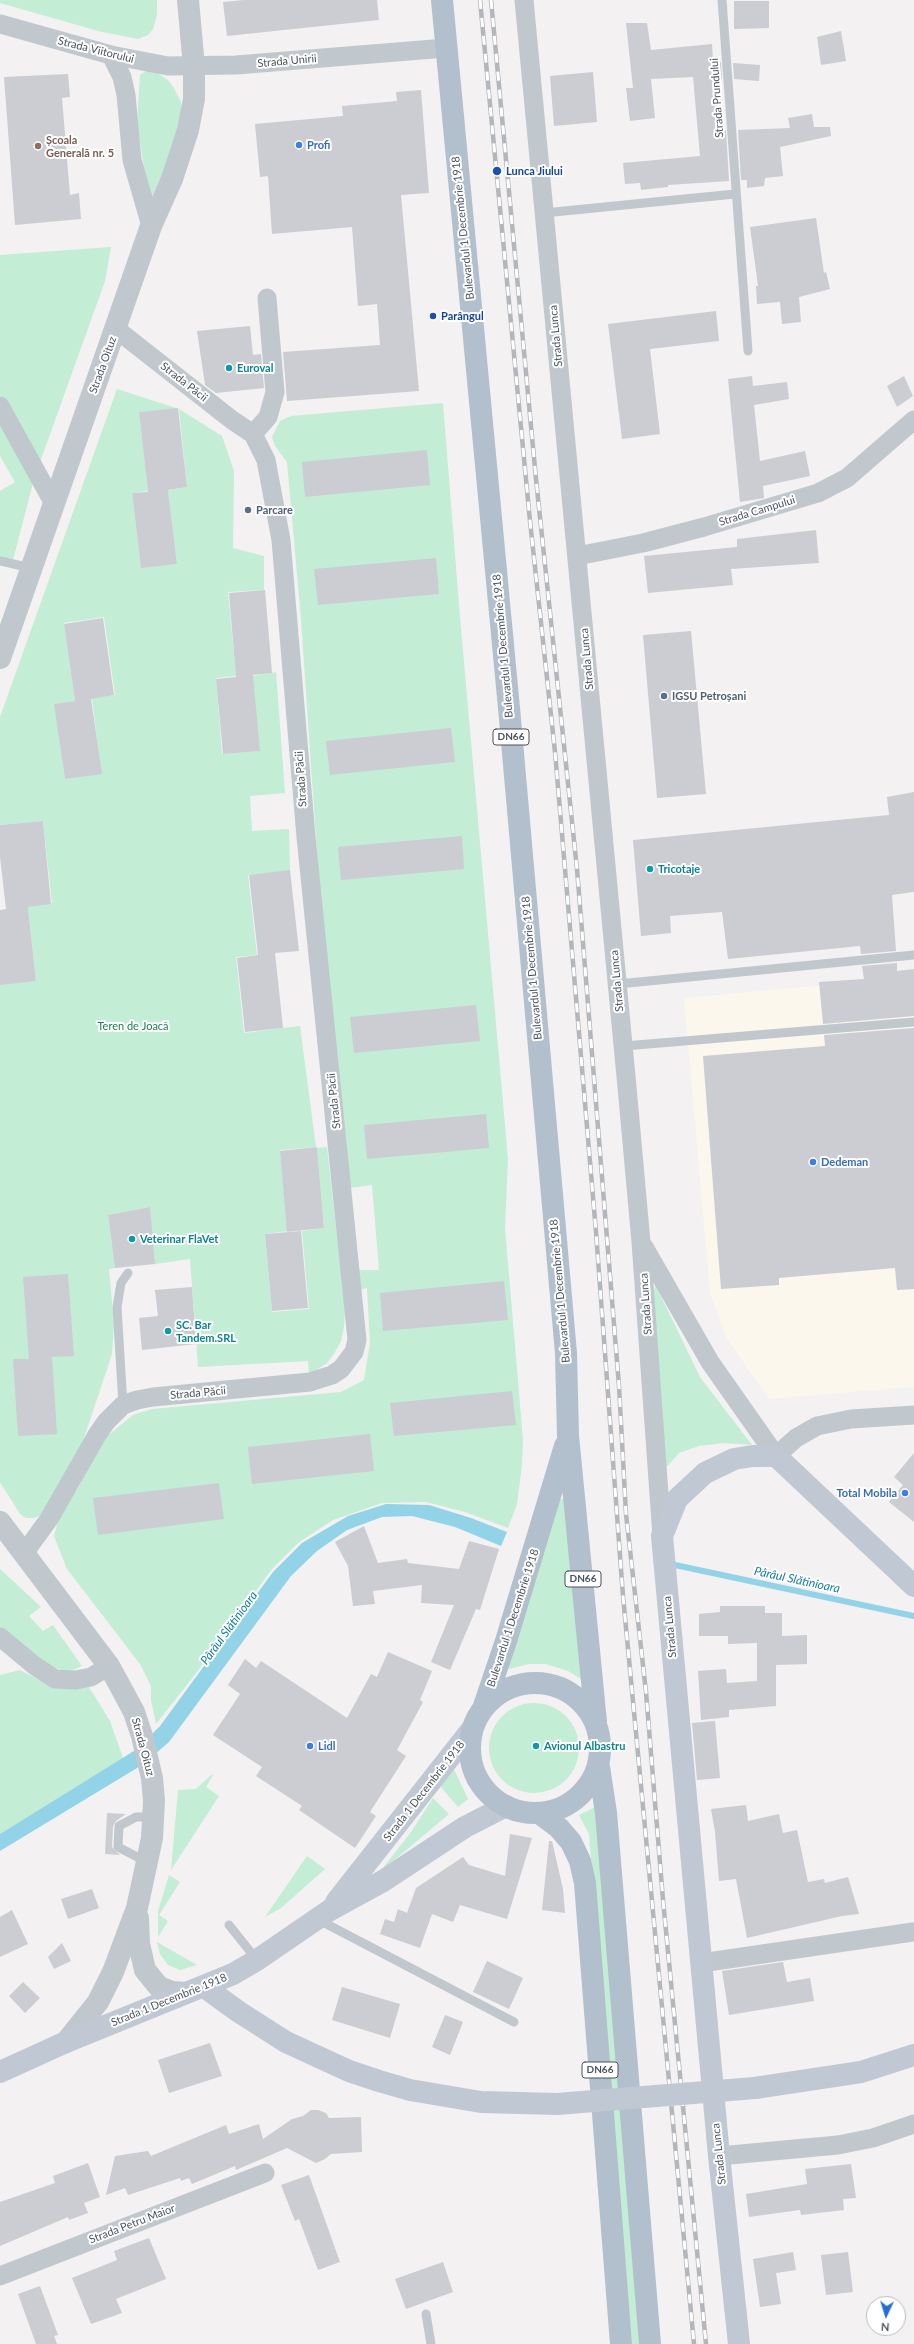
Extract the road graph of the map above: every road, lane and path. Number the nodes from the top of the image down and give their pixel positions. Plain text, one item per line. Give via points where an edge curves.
1 (188, 0) edge
2 (442, 0) edge
3 (524, 0) edge
4 (722, 0) edge
5 (0, 24) edge
6 (446, 48) junction
7 (111, 55) junction
8 (194, 67) junction
9 (735, 194) junction
10 (544, 213) junction
11 (151, 226) junction
12 (267, 298) dead end
13 (116, 329) junction
14 (748, 350) dead end
15 (0, 406) edge
16 (914, 420) edge
17 (253, 434) junction
18 (53, 502) junction
19 (577, 556) junction
20 (0, 562) edge
21 (31, 568) junction
22 (0, 658) edge
23 (914, 955) edge
24 (618, 984) junction
25 (914, 1022) edge
26 (624, 1046) junction
27 (641, 1242) junction
28 (128, 1273) dead end
29 (123, 1406) junction
30 (914, 1415) edge
31 (568, 1436) junction
32 (776, 1456) junction
33 (0, 1522) edge
34 (662, 1536) junction
35 (25, 1552) junction
36 (914, 1586) edge
37 (0, 1637) edge
38 (109, 1666) junction
39 (483, 1707) junction
40 (596, 1722) junction
41 (472, 1729) junction
42 (599, 1767) junction
43 (506, 1806) junction
44 (539, 1813) junction
45 (154, 1817) junction
46 (148, 1863) junction
47 (137, 1908) junction
48 (324, 1915) junction
49 (229, 1925) dead end
50 (913, 1932) dead end
51 (257, 1960) junction
52 (701, 1963) junction
53 (194, 1990) junction
54 (514, 2022) dead end
55 (66, 2042) junction
56 (914, 2055) edge
57 (0, 2072) edge
58 (914, 2124) edge
59 (718, 2156) junction
60 (265, 2173) dead end
61 (0, 2276) edge
62 (426, 2314) dead end
63 (431, 2344) edge
64 (620, 2344) edge
65 (650, 2344) edge
66 (739, 2344) edge

1 - 8 street
2 - 6 main road, Bulevardul 1 Decembrie 1918 / DN66
3 - 10 street, Strada Lunca
4 - 9 lane, Strada Prundului
5 - 7 street, Strada Viitorului
6 - 8 street, Strada Unirii
6 - 31 main road, Bulevardul 1 Decembrie 1918 / DN66 via 509,708 566,1352
7 - 8 street, Strada Viitorului via 168,66
7 - 11 street via 122,77 132,160
8 - 11 street, Strada Oituz via 194,99 188,130 172,179
9 - 10 lane
9 - 14 lane, Strada Prundului
10 - 19 street, Strada Lunca
11 - 13 street, Strada Oituz
12 - 17 street via 275,392 268,417
13 - 17 street, Strada Păcii
13 - 18 street, Strada Oituz
15 - 18 street
16 - 19 street, Strada Campului via 847,478 818,493 643,543
17 - 29 street, Strada Păcii via 266,460 281,540 306,837 357,1340 354,1352 341,1369 332,1375 310,1382 153,1397
18 - 21 street, Strada Oituz
19 - 24 street, Strada Lunca
20 - 21 lane
21 - 22 street, Strada Oituz
23 - 24 lane
24 - 26 street, Strada Lunca
25 - 26 lane
26 - 27 street, Strada Lunca
27 - 32 street via 710,1362
27 - 34 street, Strada Lunca
28 - 29 lane via 121,1284 117,1307
29 - 35 street, Strada Păcii via 97,1435 50,1519
30 - 32 street via 851,1419 817,1426 796,1438
31 - 39 main road, Bulevardul 1 Decembrie 1918 / DN66 via 511,1627
31 - 40 main road, Bulevardul 1 Decembrie 1918 / DN66
32 - 34 main road via 734,1459 704,1473 677,1499
32 - 36 main road
33 - 35 street, Strada Oituz
34 - 52 main road, Strada Lunca
35 - 38 street, Strada Oituz
37 - 38 street via 55,1679 83,1679
38 - 45 street, Strada Oituz via 130,1705 142,1736 149,1763
39 - 40 main road via 500,1692 521,1683 544,1682 566,1689 584,1703
39 - 41 main road
40 - 42 main road via 600,1736
41 - 43 main road via 470,1751 475,1773 488,1792
41 - 48 main road, Strada 1 Decembrie 1918
42 - 44 main road via 585,1790 569,1804
42 - 65 main road, DN66 via 607,1821
43 - 44 main road
43 - 48 main road, Strada 1 Decembrie 1918 via 465,1827 383,1881
44 - 64 main road, DN66 via 559,1828 570,1842 580,1861 585,1883
45 - 46 street, Strada Oituz
45 - 46 lane via 136,1817 119,1826 118,1847
46 - 47 street, Strada Oituz
47 - 53 street via 139,1944 145,1970 160,1987 172,1992
47 - 55 street, Strada Oituz via 113,1972 98,2002
48 - 51 main road, Strada 1 Decembrie 1918
48 - 54 lane
49 - 51 lane
50 - 52 street
51 - 53 main road, Strada 1 Decembrie 1918
52 - 59 main road, Strada Lunca
53 - 55 main road, Strada 1 Decembrie 1918
53 - 56 main road, bridge via 239,2012 315,2057 367,2077 410,2090 446,2097 516,2104 557,2104 755,2088 861,2072
55 - 57 main road, Strada 1 Decembrie 1918
58 - 59 street via 873,2138 838,2145
59 - 66 main road, Strada Lunca
60 - 61 street, Strada Petru Maior
62 - 63 lane

